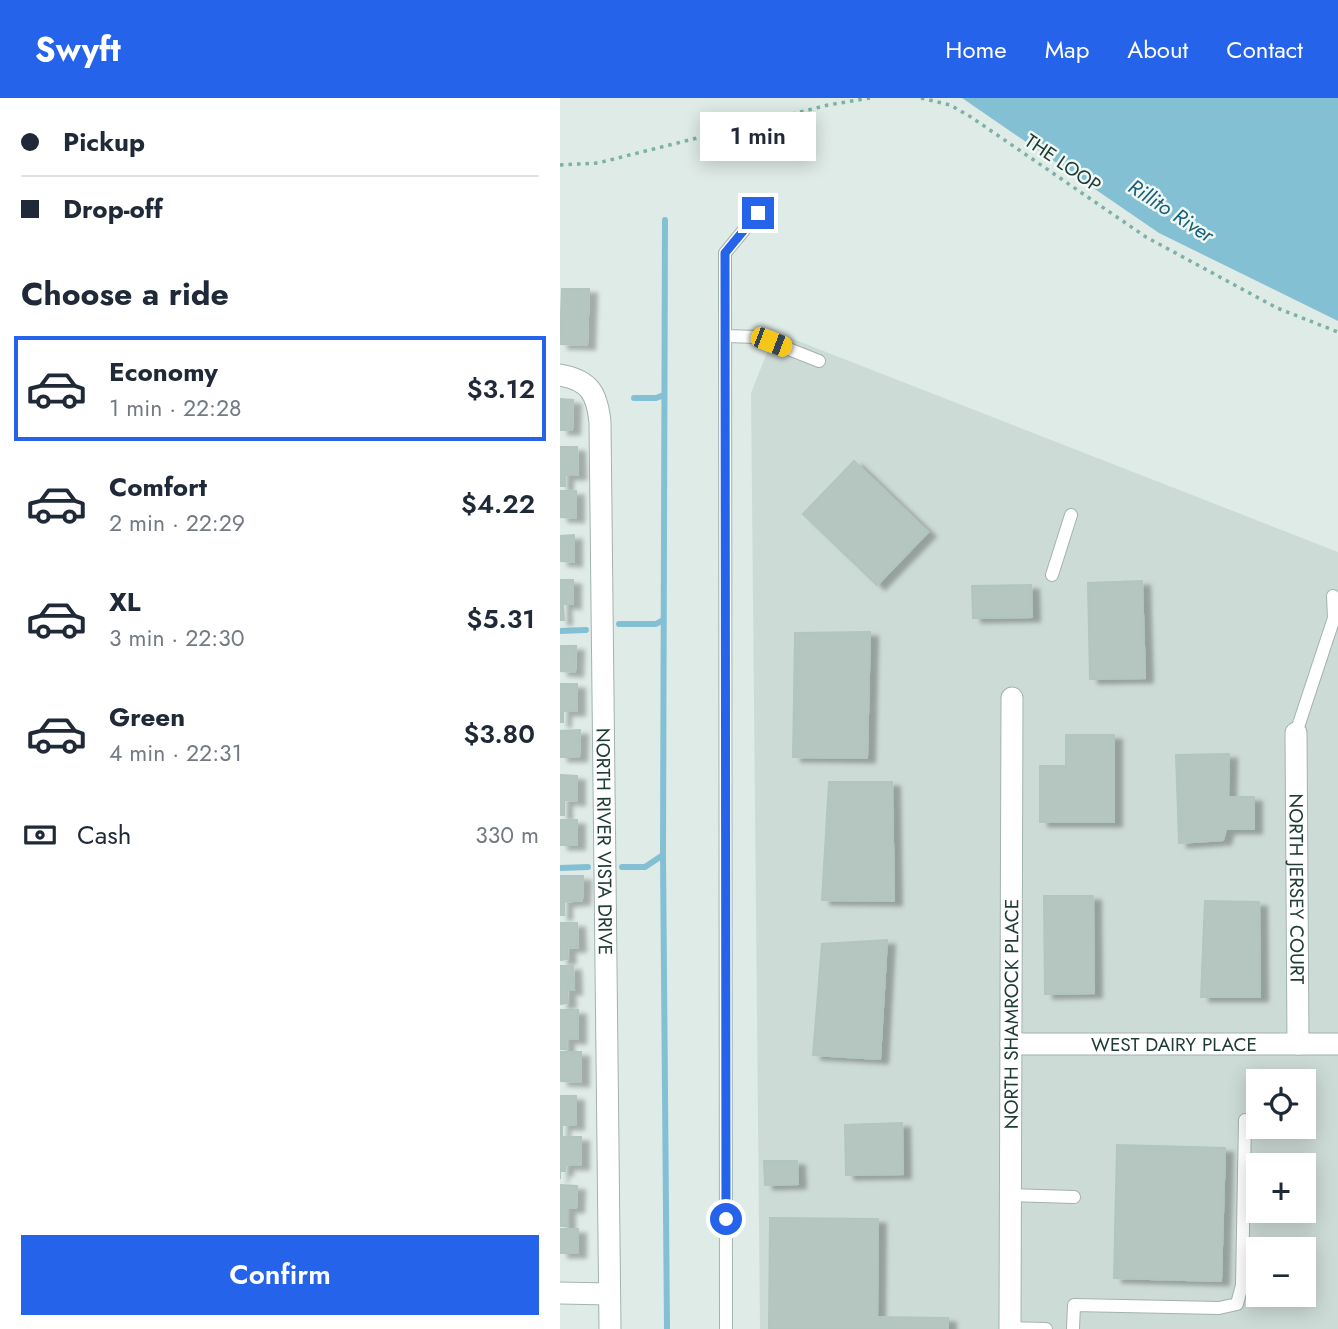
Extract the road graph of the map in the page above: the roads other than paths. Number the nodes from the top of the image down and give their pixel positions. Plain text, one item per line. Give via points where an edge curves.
1 (758, 213) dead end
2 (725, 336) junction
3 (819, 361) dead end
4 (561, 376) edge
5 (1071, 515) dead end
6 (1052, 575) dead end
7 (1333, 596) dead end
8 (1012, 698) dead end
9 (1296, 733) joint
10 (1011, 1044) junction
11 (1298, 1044) junction
12 (1338, 1044) edge
13 (1245, 1120) dead end
14 (1010, 1195) junction
15 (1074, 1197) dead end
16 (560, 1293) edge
17 (609, 1294) junction
18 (610, 1329) edge
19 (726, 1329) edge
20 (1010, 1329) edge
21 (1046, 1329) edge
22 (1073, 1329) edge

1 - 2 lane via 725,253
2 - 3 lane via 758,337
2 - 19 lane
4 - 17 street, NORTH RIVER VISTA DRIVE via 594,380 600,422
5 - 6 lane
7 - 9 lane via 1334,618
8 - 10 street, NORTH SHAMROCK PLACE
9 - 11 street, NORTH JERSEY COURT
10 - 11 street, WEST DAIRY PLACE
10 - 14 street, NORTH SHAMROCK PLACE
11 - 12 street, WEST DAIRY PLACE
13 - 22 lane via 1242,1285 1237,1304 1219,1308 1074,1305
14 - 15 lane
14 - 20 street, NORTH SHAMROCK PLACE
16 - 17 street
17 - 18 street, NORTH RIVER VISTA DRIVE
20 - 21 lane

